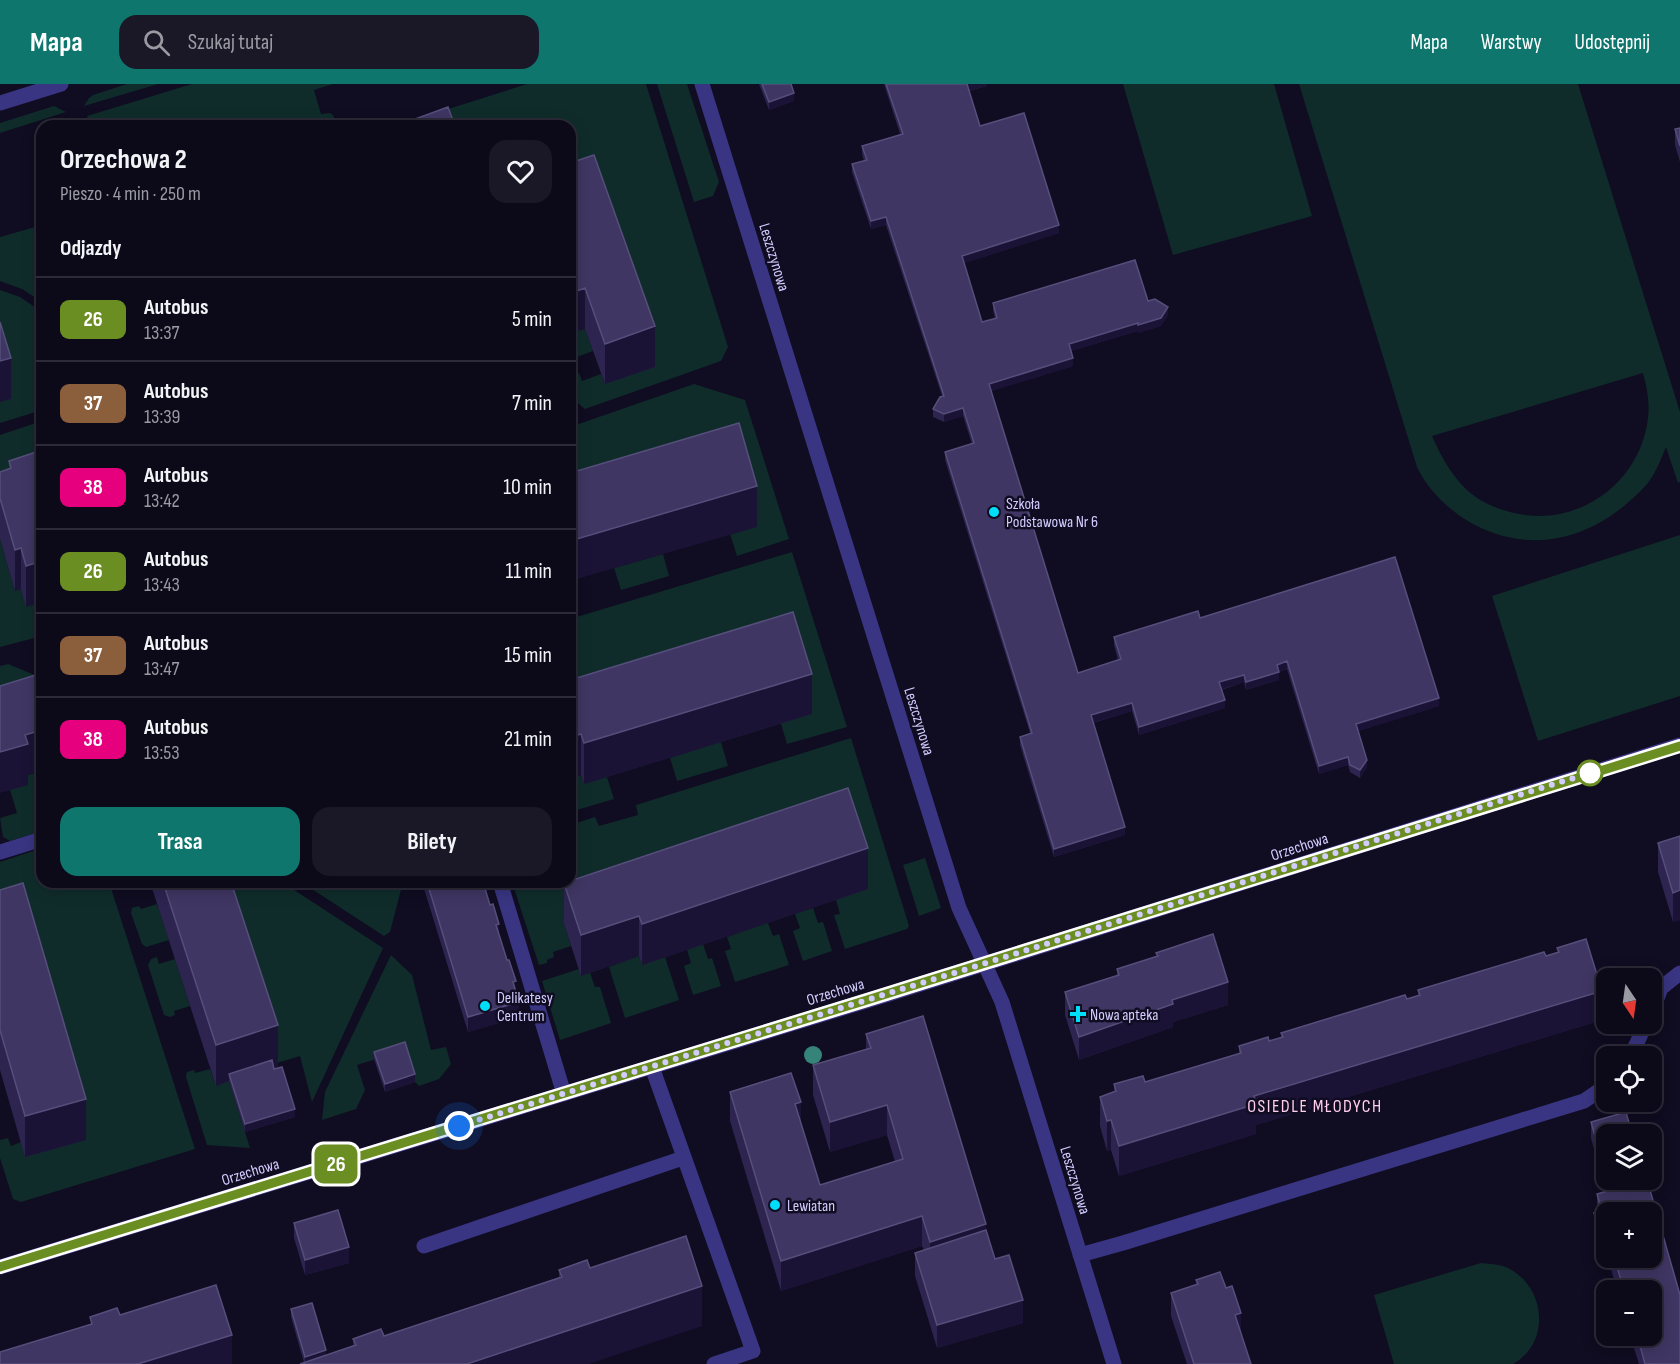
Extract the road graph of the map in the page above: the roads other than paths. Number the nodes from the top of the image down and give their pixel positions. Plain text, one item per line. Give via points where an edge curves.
1 (61, 84) edge
2 (702, 84) edge
3 (0, 103) edge
4 (1680, 746) edge
5 (36, 840) edge
6 (0, 852) edge
7 (502, 888) edge
8 (985, 964) junction
9 (1680, 974) edge
10 (1662, 987) edge
11 (652, 1067) junction
12 (1596, 1093) edge
13 (564, 1094) junction
14 (683, 1158) junction
15 (424, 1246) dead end
16 (1080, 1255) junction
17 (0, 1267) edge
18 (714, 1364) edge
19 (1114, 1364) edge

1 - 3 street
2 - 8 street, Leszczynowa via 959,908
4 - 8 street, Orzechowa
5 - 6 street
7 - 13 street
8 - 11 street, Orzechowa
8 - 16 street, Leszczynowa via 1002,1002
9 - 10 street
11 - 13 street, Orzechowa
11 - 14 street
12 - 16 street via 1584,1101
13 - 17 street, Orzechowa
14 - 15 street
14 - 18 street via 753,1351
16 - 19 street, Leszczynowa

